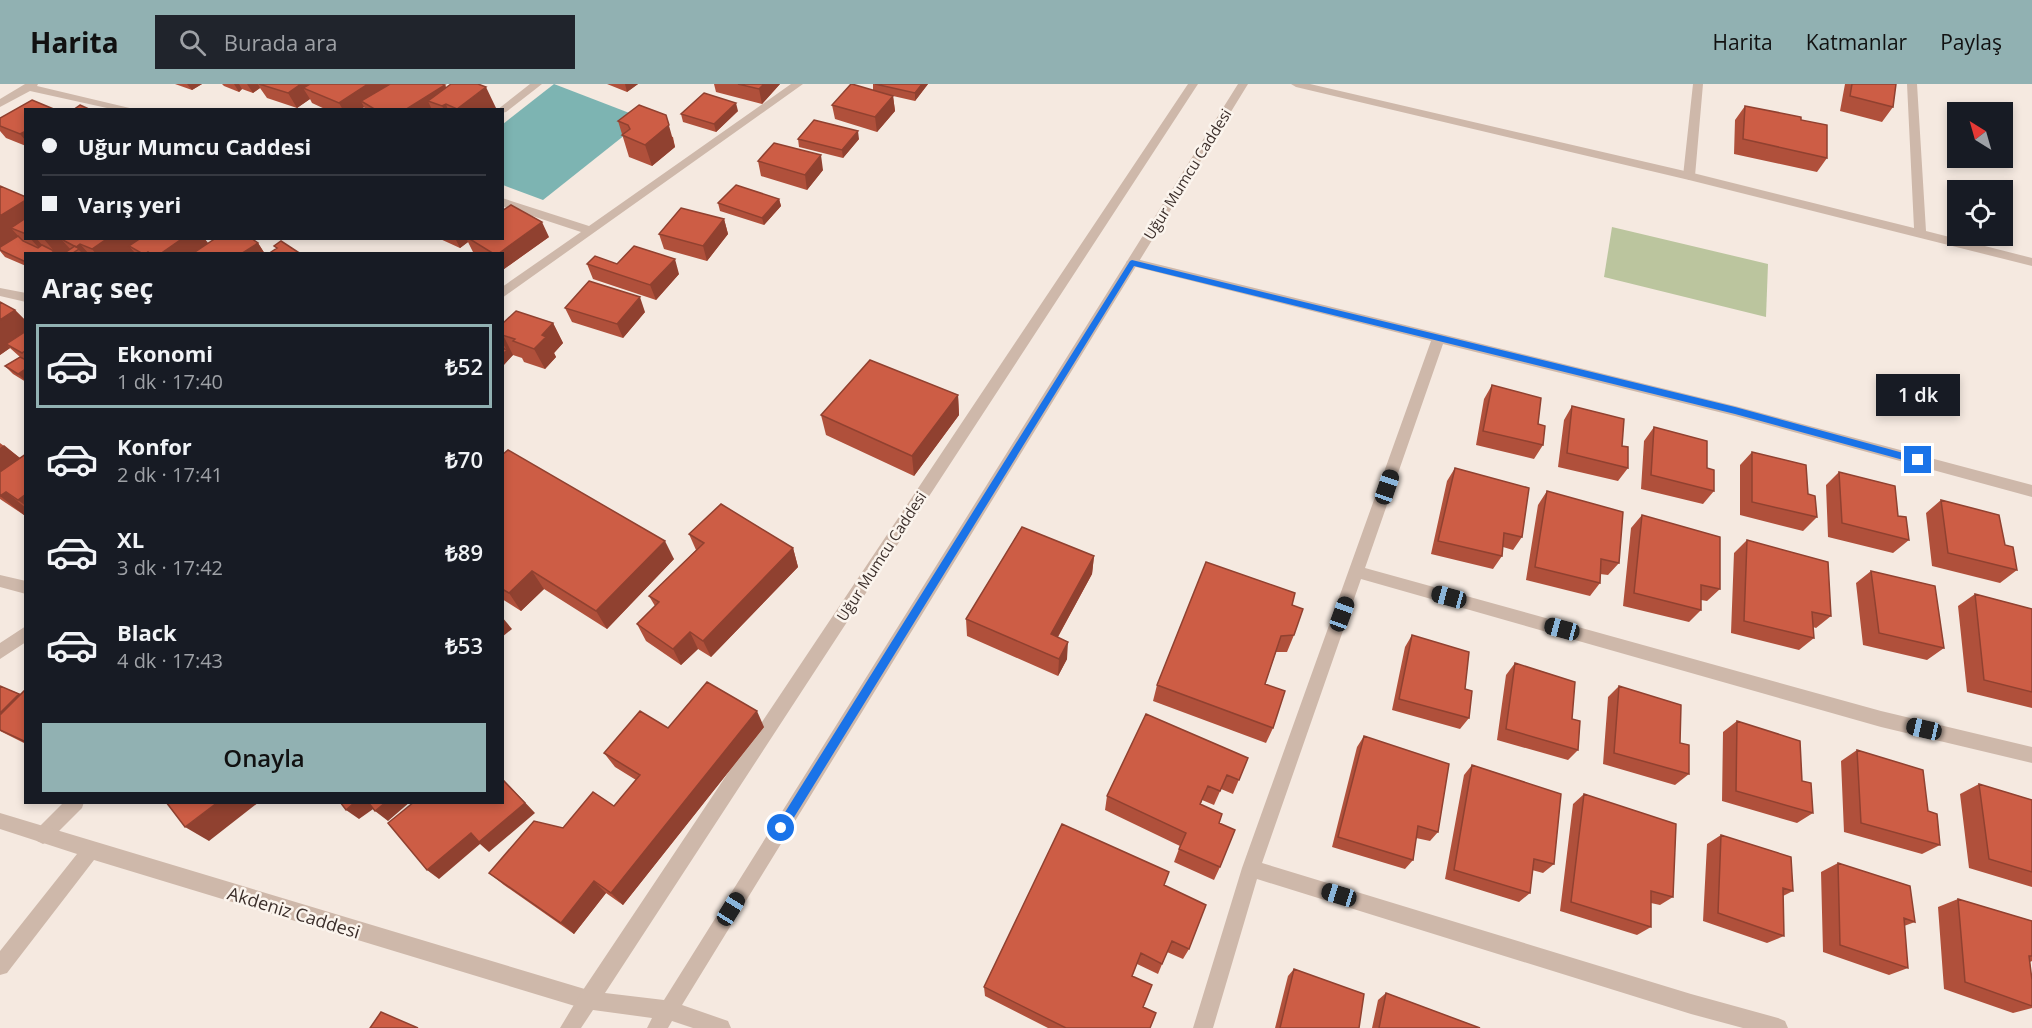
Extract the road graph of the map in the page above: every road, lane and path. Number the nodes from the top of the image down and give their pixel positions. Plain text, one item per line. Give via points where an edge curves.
1 (537, 84) edge
2 (798, 84) edge
3 (1193, 84) edge
4 (1243, 84) edge
5 (1296, 84) edge
6 (1698, 84) edge
7 (1912, 84) edge
8 (31, 86) edge
9 (0, 104) edge
10 (124, 108) edge
11 (504, 109) edge
12 (1689, 176) junction
13 (504, 203) edge
14 (590, 231) junction
15 (1920, 233) junction
16 (1132, 262) junction
17 (2032, 262) edge
18 (0, 292) edge
19 (504, 293) edge
20 (24, 298) edge
21 (1438, 339) junction
22 (2032, 491) edge
23 (1358, 572) junction
24 (0, 581) edge
25 (24, 587) edge
26 (24, 634) edge
27 (0, 652) edge
28 (2032, 755) edge
29 (74, 804) edge
30 (0, 821) edge
31 (43, 835) junction
32 (91, 850) junction
33 (1251, 868) junction
34 (0, 966) edge
35 (588, 1000) junction
36 (668, 1010) junction
37 (570, 1028) edge
38 (657, 1028) edge
39 (721, 1028) edge
40 (1203, 1028) edge
41 (1778, 1028) edge

1 - 11 street
2 - 14 street
3 - 35 street, Uğur Mumcu Caddesi
4 - 16 street, Uğur Mumcu Caddesi
5 - 12 street
6 - 12 street
7 - 15 street
8 - 9 street
8 - 10 street
12 - 15 street
13 - 14 street
14 - 19 street
15 - 17 street
16 - 21 street
16 - 36 street, Uğur Mumcu Caddesi
18 - 20 street
21 - 22 street via 1735,411
21 - 23 street
23 - 28 street via 1881,719
23 - 33 street
24 - 25 street
26 - 27 street
29 - 31 street
30 - 31 street, Akdeniz Caddesi
31 - 32 street, Akdeniz Caddesi
32 - 34 street
32 - 35 street, Akdeniz Caddesi
33 - 40 street
33 - 41 street
35 - 36 street, Akdeniz Caddesi
35 - 37 street, Uğur Mumcu Caddesi
36 - 38 street, Uğur Mumcu Caddesi
36 - 39 street

